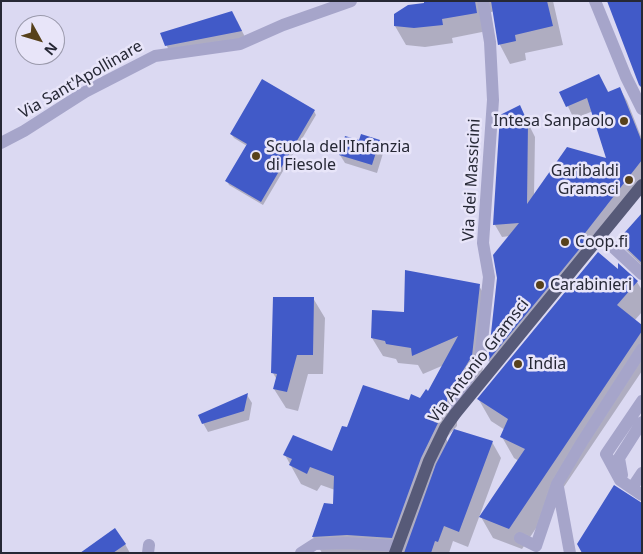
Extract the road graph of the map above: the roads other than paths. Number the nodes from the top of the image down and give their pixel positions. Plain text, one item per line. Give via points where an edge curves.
1 (351, 1) edge
2 (483, 1) edge
3 (595, 1) edge
4 (642, 109) edge
5 (1, 143) edge
6 (642, 185) edge
7 (600, 236) junction
8 (642, 274) edge
9 (642, 349) edge
10 (642, 401) edge
11 (455, 414) junction
12 (642, 422) edge
13 (642, 473) edge
14 (558, 484) junction
15 (639, 490) edge
16 (520, 538) dead end
17 (396, 549) edge
18 (301, 553) edge
19 (570, 553) edge

1 - 5 street, Via Sant'Apollinare via 240,44 155,56 85,92
2 - 11 street, Via dei Massicini via 490,42 493,100 483,243 489,277 480,359 458,394
3 - 4 street
6 - 7 main road, Via Antonio Gramsci
7 - 8 street
7 - 11 main road, Via Antonio Gramsci
9 - 14 street
10 - 15 street via 606,454 620,480
11 - 17 main road, Via Antonio Gramsci via 432,455
12 - 15 street via 619,458 621,474
13 - 15 street
14 - 16 street via 536,546
14 - 19 street
17 - 18 street via 347,543 315,544

